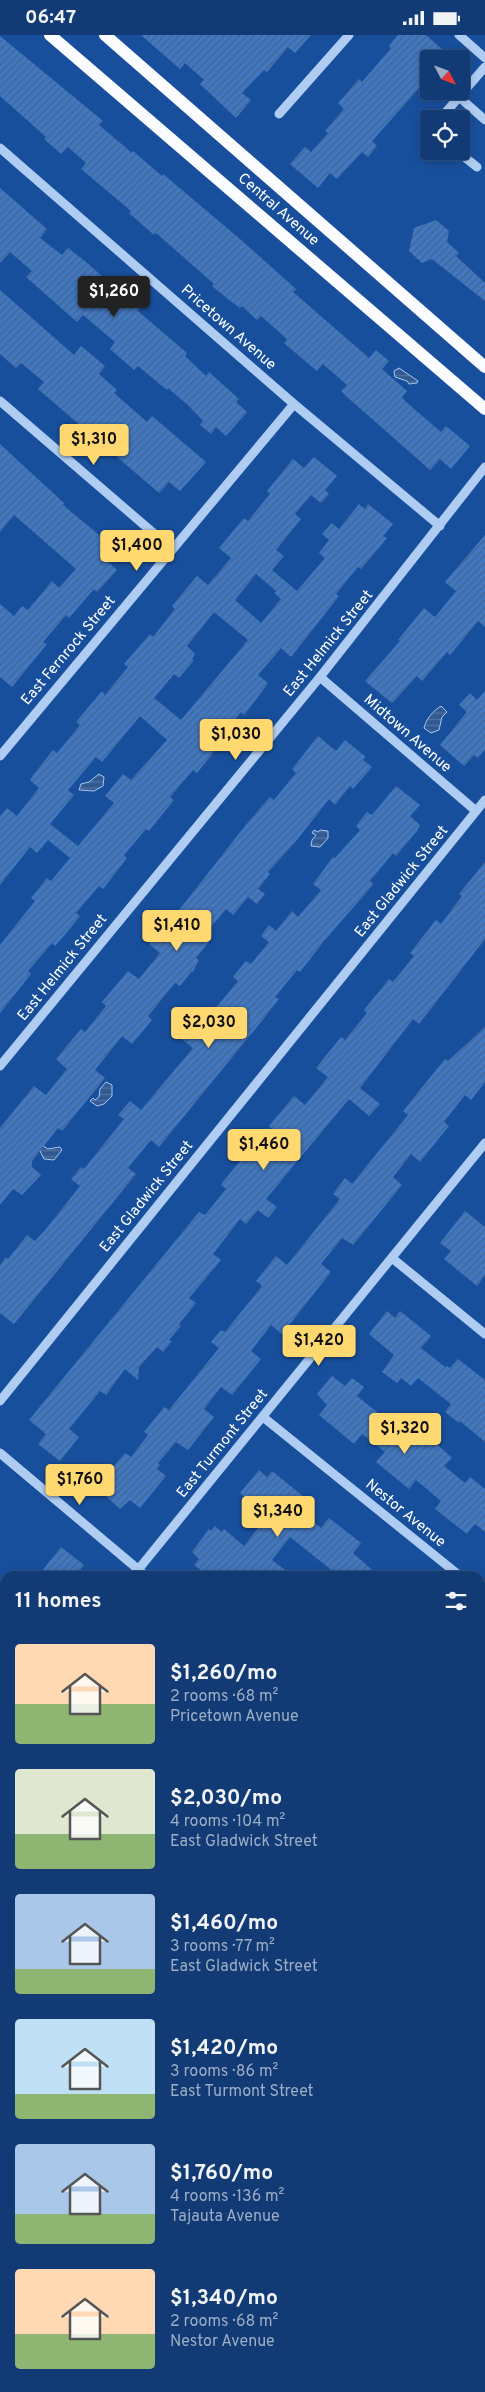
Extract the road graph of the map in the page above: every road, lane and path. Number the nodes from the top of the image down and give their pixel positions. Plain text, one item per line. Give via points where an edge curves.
1 (50, 35) edge
2 (105, 35) edge
3 (349, 35) edge
4 (459, 35) edge
5 (485, 57) edge
6 (485, 67) edge
7 (470, 84) edge
8 (456, 100) edge
9 (462, 100) edge
10 (448, 110) edge
11 (279, 114) dead end
12 (485, 120) edge
13 (0, 148) edge
14 (468, 160) edge
15 (477, 167) dead end
16 (485, 367) edge
17 (0, 401) edge
18 (294, 404) junction
19 (485, 409) edge
20 (485, 467) edge
21 (440, 525) junction
22 (172, 549) junction
23 (320, 677) junction
24 (0, 756) edge
25 (485, 800) edge
26 (476, 811) junction
27 (0, 1066) edge
28 (485, 1143) edge
29 (392, 1258) junction
30 (485, 1334) edge
31 (0, 1401) edge
32 (263, 1417) junction
33 (0, 1453) edge
34 (136, 1571) edge
35 (141, 1571) edge
36 (454, 1571) edge

1 - 19 main road, Central Avenue
2 - 16 main road, Central Avenue
3 - 11 street
4 - 5 street
6 - 7 street
8 - 10 street
9 - 12 street
13 - 18 street, Pricetown Avenue
14 - 15 street
17 - 22 street
18 - 21 street, Pricetown Avenue
18 - 22 street, East Fernrock Street
20 - 21 street, East Helmick Street
21 - 23 street, East Helmick Street
22 - 24 street, East Fernrock Street
23 - 26 street, Midtown Avenue
23 - 27 street, East Helmick Street
25 - 26 street, East Gladwick Street
26 - 31 street, East Gladwick Street
28 - 29 street, East Turmont Street
29 - 30 street
29 - 32 street, East Turmont Street
32 - 35 street, East Turmont Street
32 - 36 street, Nestor Avenue
33 - 34 street

